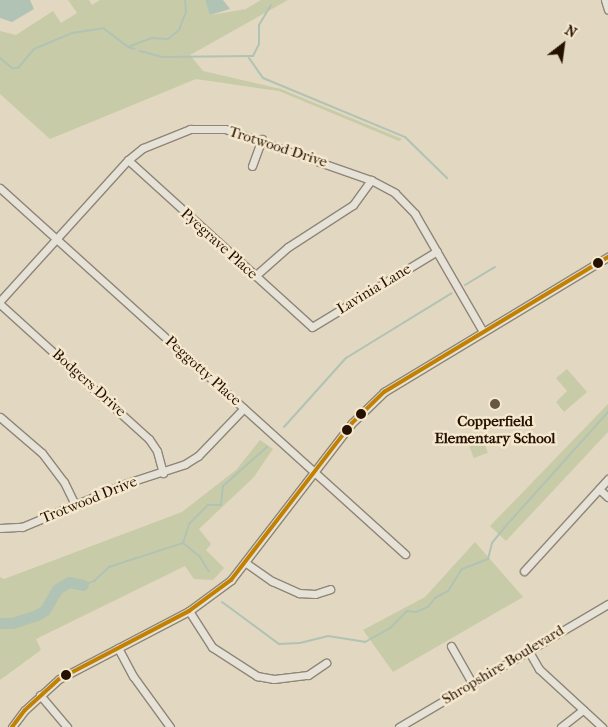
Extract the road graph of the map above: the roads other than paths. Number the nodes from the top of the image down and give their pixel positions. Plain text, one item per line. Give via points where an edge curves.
1 (605, 0) edge
2 (608, 10) edge
3 (262, 139) junction
4 (128, 160) junction
5 (252, 166) dead end
6 (371, 180) junction
7 (0, 188) edge
8 (56, 238) junction
9 (437, 252) junction
10 (608, 257) edge
11 (255, 276) junction
12 (0, 302) edge
13 (312, 327) joint
14 (484, 332) junction
15 (244, 408) junction
16 (0, 417) edge
17 (314, 472) junction
18 (163, 473) junction
19 (608, 479) edge
20 (599, 489) junction
21 (608, 497) edge
22 (75, 505) junction
23 (0, 528) edge
24 (406, 554) dead end
25 (246, 563) junction
26 (524, 571) dead end
27 (330, 590) dead end
28 (608, 604) edge
29 (189, 611) junction
30 (451, 646) dead end
31 (118, 648) junction
32 (528, 650) junction
33 (326, 663) dead end
34 (472, 683) junction
35 (40, 695) junction
36 (583, 710) junction
37 (12, 727) edge
38 (67, 727) edge
39 (170, 727) edge
40 (398, 727) edge
41 (561, 727) edge
42 (602, 727) edge

1 - 2 street
3 - 4 street, Trotwood Drive via 225,129 190,129 157,140
3 - 5 street
3 - 6 street, Trotwood Drive
4 - 8 street, Trotwood Drive
4 - 11 street, Pyegrave Place
6 - 9 street, Trotwood Drive via 404,202
6 - 11 street via 353,205 288,247
7 - 8 street, Peggotty Place
8 - 12 street, Trotwood Drive
8 - 15 street, Peggotty Place
9 - 13 street, Lavinia Lane
9 - 14 street, Trotwood Drive
10 - 14 street
11 - 13 street, Pyegrave Place
12 - 18 street, Bodgers Drive via 149,439 157,451
14 - 17 street via 376,398
15 - 17 street, Peggotty Place
15 - 18 street, Trotwood Drive via 198,456
16 - 22 street via 42,454 64,482
17 - 24 street, Peggotty Place
17 - 25 street
18 - 22 street, Trotwood Drive
19 - 20 street
20 - 21 street
20 - 26 street
22 - 23 street, Trotwood Drive via 22,527
25 - 27 street via 284,588 299,593 315,594
25 - 29 street via 226,585
28 - 32 street, Shropshire Boulevard
29 - 31 street
29 - 33 street via 212,647 257,676 274,679 308,675
30 - 34 street
31 - 35 street via 59,679
31 - 39 street via 133,676
32 - 34 street, Shropshire Boulevard
32 - 36 street via 539,669
34 - 40 street, Shropshire Boulevard
35 - 37 street
35 - 38 street
36 - 41 street
36 - 42 street

